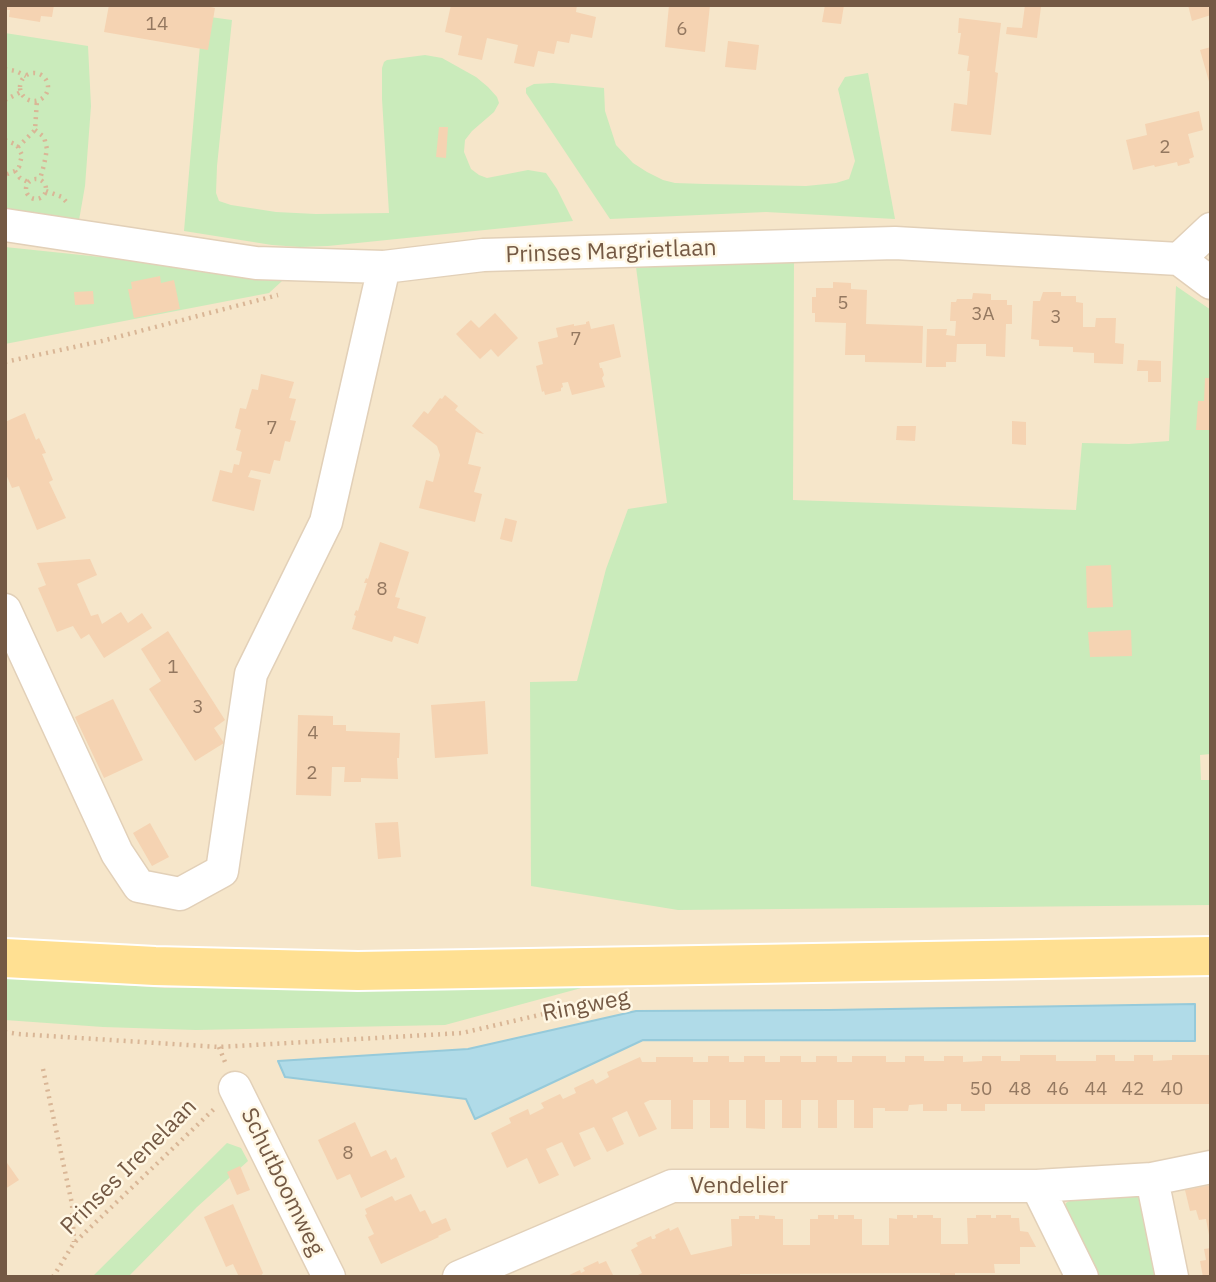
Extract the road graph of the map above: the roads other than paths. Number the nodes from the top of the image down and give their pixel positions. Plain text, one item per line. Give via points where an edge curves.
1 (5, 225) edge
2 (1211, 229) edge
3 (1178, 259) junction
4 (384, 267) junction
5 (1211, 283) edge
6 (5, 610) edge
7 (1211, 956) edge
8 (5, 958) edge
9 (235, 1088) road end
10 (1211, 1167) edge
11 (1152, 1179) junction
12 (1037, 1186) junction
13 (329, 1277) edge
14 (460, 1277) edge
15 (1082, 1277) edge
16 (1172, 1277) edge

1 - 4 street, Prinses Margrietlaan via 256,263
2 - 3 street
3 - 4 street, Prinses Margrietlaan via 895,243 483,256
3 - 5 street
4 - 6 street via 326,523 251,674 222,871 180,894 139,886 117,853
7 - 8 main road, Ringweg via 358,971
9 - 13 street, Schutboomweg
10 - 11 street, Vendelier
11 - 12 street, Vendelier
11 - 16 street
12 - 14 street, Vendelier via 672,1186
12 - 15 street

